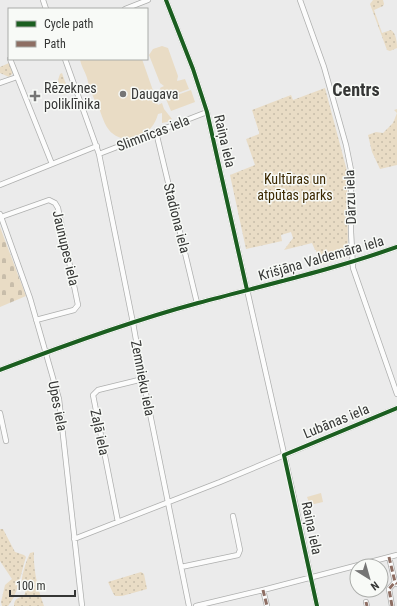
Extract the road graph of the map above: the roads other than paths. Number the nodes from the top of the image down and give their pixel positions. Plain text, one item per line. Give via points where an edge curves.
1 (148, 0) edge
2 (166, 0) edge
3 (300, 0) edge
4 (128, 8) edge
5 (10, 60) edge
6 (65, 60) edge
7 (17, 77) junction
8 (0, 83) edge
9 (207, 112) junction
10 (156, 132) junction
11 (96, 146) junction
12 (99, 154) junction
13 (52, 164) junction
14 (0, 185) edge
15 (1, 215) edge
16 (397, 247) edge
17 (353, 262) junction
18 (247, 290) junction
19 (198, 303) junction
20 (36, 320) junction
21 (133, 323) junction
22 (45, 352) junction
23 (0, 370) edge
24 (143, 380) junction
25 (397, 394) edge
26 (397, 408) edge
27 (0, 413) edge
28 (6, 441) dead end
29 (284, 455) junction
30 (168, 502) junction
31 (234, 516) dead end
32 (118, 522) junction
33 (74, 539) junction
34 (397, 555) edge
35 (388, 557) junction
36 (181, 567) junction
37 (311, 577) junction
38 (396, 583) edge
39 (263, 590) junction
40 (82, 606) edge
41 (189, 606) edge
42 (196, 606) edge
43 (267, 606) edge
44 (317, 606) edge
45 (392, 606) edge

1 - 4 street
2 - 9 street, Raiņa iela
3 - 17 street, Dārzu iela via 324,67 346,145 351,170
5 - 7 street
6 - 11 street, Zemnieku iela
7 - 8 street
7 - 13 street
9 - 10 street, Slimnīcas iela
9 - 18 street, Raiņa iela
10 - 12 street, Slimnīcas iela
10 - 19 street, Stadiona iela
11 - 12 street, Zemnieku iela
11 - 13 street, Slimnīcas iela
12 - 21 street, Zemnieku iela
13 - 14 street, Slimnīcas iela
15 - 20 street, Upes iela
15 - 20 street, Jaunupes iela via 49,200 58,208 78,305 74,310
16 - 17 street, Krišjāņa Valdemāra iela
17 - 18 street, Krišjāņa Valdemāra iela
17 - 25 street, Dārzu iela
18 - 19 street, Krišjāņa Valdemāra iela
18 - 29 street, Raiņa iela
19 - 21 street, Krišjāņa Valdemāra iela
20 - 22 street, Upes iela
21 - 22 street, Krišjāņa Valdemāra iela
21 - 24 street, Zemnieku iela
22 - 23 street, Krišjāņa Valdemāra iela
22 - 33 street, Upes iela via 60,404
24 - 30 street, Zemnieku iela
24 - 32 street, Zaļā iela via 98,390 93,395
26 - 29 street, Lubānas iela
27 - 28 street
29 - 30 street, Lubānas iela
29 - 37 street, Raiņa iela
30 - 32 street, Lubānas iela
30 - 36 street, Zemnieku iela
31 - 36 street via 240,550 238,555
32 - 33 street, Lubānas iela
33 - 40 street, Upes iela
34 - 35 street
35 - 37 street
35 - 38 street
36 - 41 street, Zemnieku iela
37 - 39 street
37 - 44 street, Raiņa iela
38 - 45 street via 389,589
39 - 42 street
39 - 43 street

